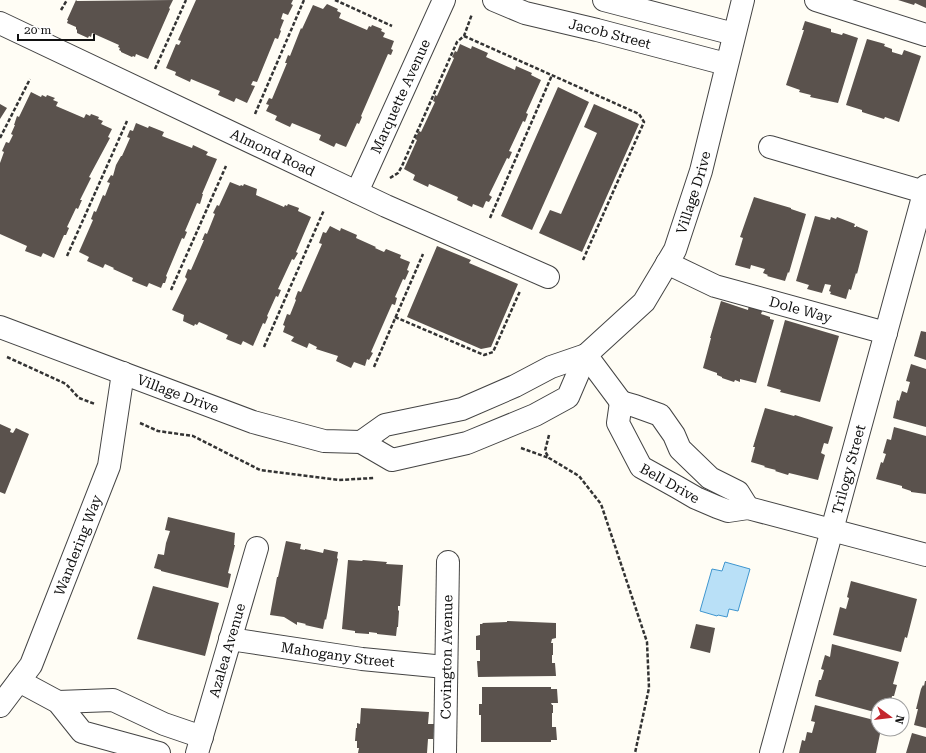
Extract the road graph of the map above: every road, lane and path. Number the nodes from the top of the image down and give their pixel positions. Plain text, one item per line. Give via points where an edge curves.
1 (67, 0) edge
2 (186, 0) edge
3 (304, 0) edge
4 (335, 0) edge
5 (444, 0) edge
6 (494, 0) edge
7 (604, 0) edge
8 (743, 0) edge
9 (816, 0) edge
10 (61, 10) dead end
11 (472, 14) dead end
12 (0, 23) edge
13 (392, 26) dead end
14 (734, 34) junction
15 (464, 36) junction
16 (926, 36) edge
17 (726, 64) junction
18 (154, 70) dead end
19 (552, 76) junction
20 (30, 79) dead end
21 (255, 114) dead end
22 (126, 121) dead end
23 (0, 138) edge
24 (770, 147) dead end
25 (226, 166) dead end
26 (390, 178) dead end
27 (925, 189) edge
28 (357, 192) junction
29 (324, 210) dead end
30 (490, 218) dead end
31 (423, 254) dead end
32 (67, 256) dead end
33 (583, 260) dead end
34 (667, 263) junction
35 (548, 278) dead end
36 (523, 284) dead end
37 (170, 290) dead end
38 (395, 317) junction
39 (0, 327) edge
40 (886, 333) junction
41 (264, 347) dead end
42 (586, 355) junction
43 (6, 357) dead end
44 (374, 367) dead end
45 (123, 373) junction
46 (79, 398) dead end
47 (621, 402) junction
48 (550, 431) dead end
49 (361, 442) junction
50 (680, 449) junction
51 (659, 477) junction
52 (748, 508) junction
53 (832, 530) junction
54 (257, 548) dead end
55 (926, 555) edge
56 (448, 562) dead end
57 (230, 639) junction
58 (445, 667) junction
59 (19, 681) junction
60 (58, 702) junction
61 (0, 706) edge
62 (139, 712) junction
63 (128, 745) junction
64 (199, 745) edge
65 (159, 753) edge
66 (445, 753) edge
67 (635, 753) edge
68 (771, 753) edge

1 - 10 path
2 - 18 path
3 - 21 path
4 - 13 path
5 - 28 street, Marquette Avenue
6 - 17 street, Jacob Street via 525,13
7 - 14 street
8 - 14 street, Village Drive
9 - 16 street
11 - 15 path
12 - 28 street, Almond Road
14 - 17 street, Village Drive
15 - 19 path
15 - 26 path via 457,42 402,166 398,173
17 - 34 street, Village Drive via 700,171 675,250
19 - 30 path
19 - 33 path via 639,114 644,122
20 - 23 path
22 - 32 path
24 - 27 street
25 - 37 path
27 - 40 street, Trilogy Street
28 - 35 street, Almond Road
29 - 41 path
31 - 38 path
34 - 40 street, Dole Way via 715,286
34 - 42 street, Village Drive via 644,302
36 - 38 path via 493,352 484,355
38 - 44 path
39 - 45 street, Village Drive
40 - 53 street, Trilogy Street
42 - 47 street
42 - 49 street, Village Drive via 551,367 516,386 462,409 385,426
42 - 49 street, Village Drive via 568,397 467,443 392,460
43 - 46 path via 66,384
45 - 49 street, Village Drive via 253,422 324,441
45 - 59 street, Wandering Way via 109,466 31,665
47 - 50 street, Bell Drive via 660,415
47 - 51 street, Bell Drive via 618,423 641,467
48 - 67 path via 545,451 549,458 579,476 601,504 647,642 649,688
50 - 51 street
50 - 52 street, Bell Drive via 710,478 738,492
51 - 52 street, Bell Drive via 696,498 728,511
52 - 53 street, Bell Drive
53 - 55 street, Bell Drive
53 - 68 street, Trilogy Street
54 - 57 street, Azalea Avenue
56 - 58 street, Covington Avenue
57 - 58 street, Mahogany Street
57 - 64 street, Azalea Avenue
58 - 66 street, Covington Avenue
59 - 60 street
59 - 61 street, Wandering Way
60 - 62 street via 113,700
60 - 63 street via 82,732
62 - 63 street
62 - 64 street
63 - 65 street

